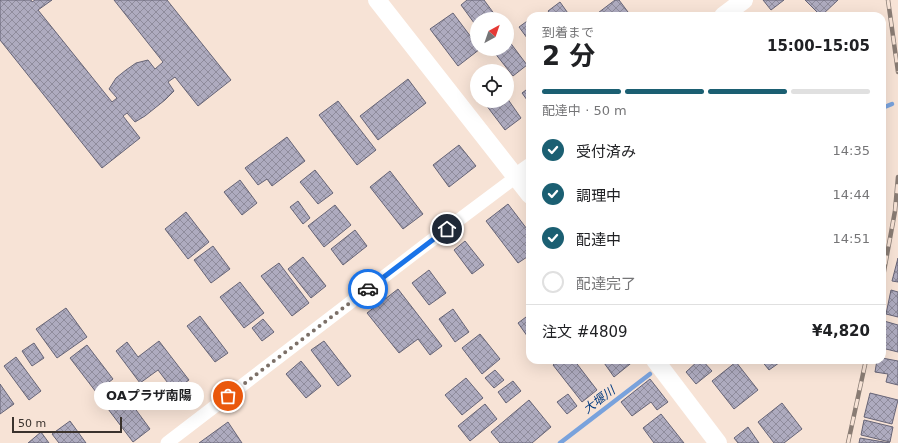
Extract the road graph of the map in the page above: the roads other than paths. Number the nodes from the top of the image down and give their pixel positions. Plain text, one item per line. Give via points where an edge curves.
1 (377, 0) edge
2 (744, 0) edge
3 (728, 12) edge
4 (523, 172) edge
5 (526, 182) edge
6 (658, 364) edge
7 (167, 443) edge
8 (718, 443) edge

1 - 4 street
2 - 3 street
4 - 5 street
4 - 7 street
6 - 8 street

